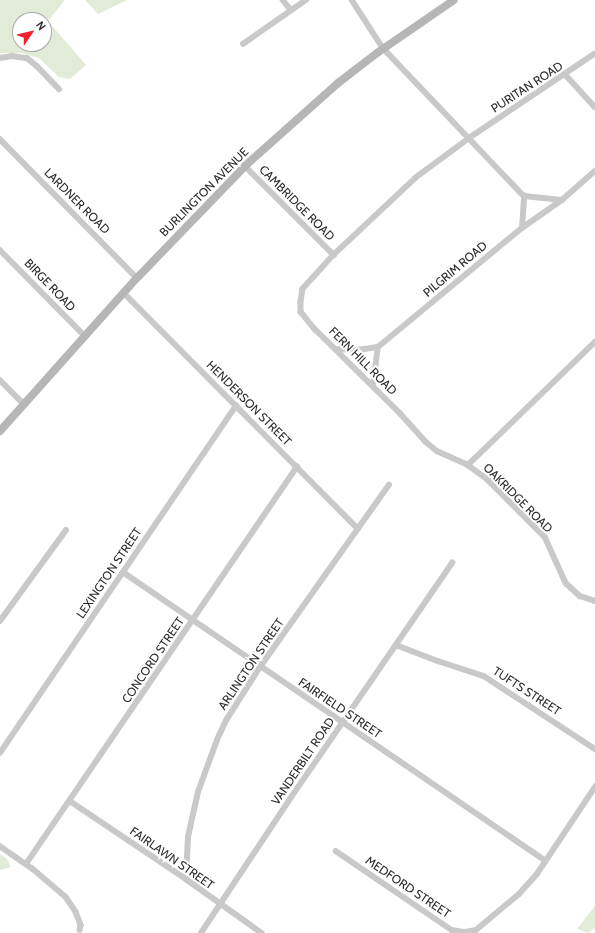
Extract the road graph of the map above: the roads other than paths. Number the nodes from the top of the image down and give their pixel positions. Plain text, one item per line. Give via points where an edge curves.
1 (282, 0) edge
2 (306, 0) edge
3 (352, 0) edge
4 (454, 0) edge
5 (291, 10) junction
6 (243, 44) dead end
7 (383, 48) junction
8 (595, 54) edge
9 (0, 58) edge
10 (566, 75) junction
11 (60, 89) dead end
12 (595, 106) edge
13 (470, 138) junction
14 (0, 139) edge
15 (245, 166) junction
16 (595, 171) edge
17 (524, 196) junction
18 (562, 200) junction
19 (522, 228) junction
20 (0, 250) edge
21 (334, 255) junction
22 (137, 278) junction
23 (124, 294) junction
24 (84, 336) junction
25 (595, 342) edge
26 (378, 348) junction
27 (338, 349) junction
28 (0, 380) edge
29 (373, 386) junction
30 (24, 404) junction
31 (236, 406) junction
32 (0, 431) edge
33 (468, 465) junction
34 (297, 467) junction
35 (388, 485) dead end
36 (358, 529) junction
37 (66, 530) dead end
38 (452, 563) dead end
39 (123, 572) junction
40 (595, 601) edge
41 (193, 620) junction
42 (0, 622) edge
43 (396, 645) junction
44 (260, 667) junction
45 (342, 722) junction
46 (595, 749) edge
47 (0, 753) edge
48 (595, 787) edge
49 (70, 801) junction
50 (0, 846) edge
51 (336, 851) dead end
52 (546, 861) junction
53 (26, 864) junction
54 (186, 879) junction
55 (220, 905) junction
56 (80, 932) edge
57 (201, 933) edge
58 (262, 933) edge

1 - 5 street
2 - 5 street
3 - 7 street
4 - 7 main road, BURLINGTON AVENUE
5 - 6 street
7 - 13 street
7 - 15 main road, BURLINGTON AVENUE via 338,83
8 - 10 street, PURITAN ROAD
9 - 11 street via 27,58
10 - 12 street
10 - 13 street, PURITAN ROAD
13 - 17 street
13 - 21 street, FERN HILL ROAD via 416,178
14 - 22 street, LARDNER ROAD
15 - 21 street, CAMBRIDGE ROAD
15 - 22 main road, BURLINGTON AVENUE
16 - 18 street, PILGRIM ROAD
17 - 18 street
17 - 19 street
18 - 19 street, PILGRIM ROAD
19 - 26 street, PILGRIM ROAD
20 - 24 street, BIRGE ROAD
21 - 27 street, FERN HILL ROAD via 303,289 301,302 302,312 315,329
22 - 23 main road, BURLINGTON AVENUE
23 - 24 main road, BURLINGTON AVENUE
23 - 31 street, HENDERSON STREET
24 - 30 main road, BURLINGTON AVENUE
25 - 33 street
26 - 27 street
26 - 29 street
27 - 29 street, FERN HILL ROAD
28 - 30 street
29 - 33 street, FERN HILL ROAD via 437,451
30 - 32 main road, BURLINGTON AVENUE
31 - 34 street, HENDERSON STREET
31 - 39 street, LEXINGTON STREET
33 - 40 street, OAKRIDGE ROAD via 487,479 545,537 566,583 580,596
34 - 36 street, HENDERSON STREET
34 - 41 street, CONCORD STREET
35 - 36 street, ARLINGTON STREET
36 - 44 street, ARLINGTON STREET
37 - 42 street
38 - 43 street, VANDERBILT ROAD
39 - 41 street, FAIRFIELD STREET
39 - 47 street, LEXINGTON STREET
41 - 44 street, FAIRFIELD STREET
41 - 49 street, CONCORD STREET
43 - 45 street, VANDERBILT ROAD
43 - 46 street, TUFTS STREET via 484,676
44 - 45 street, FAIRFIELD STREET
44 - 54 street, ARLINGTON STREET via 227,719 201,785 188,836
45 - 52 street, FAIRFIELD STREET
45 - 55 street, VANDERBILT ROAD
48 - 52 street, MEDFORD STREET
49 - 53 street, CONCORD STREET
49 - 54 street, FAIRLAWN STREET
50 - 53 street
51 - 52 street, MEDFORD STREET via 452,930 465,932 476,930 519,894
53 - 56 street via 66,896 76,912 81,925
54 - 55 street, FAIRLAWN STREET
55 - 57 street, VANDERBILT ROAD
55 - 58 street, FAIRLAWN STREET

